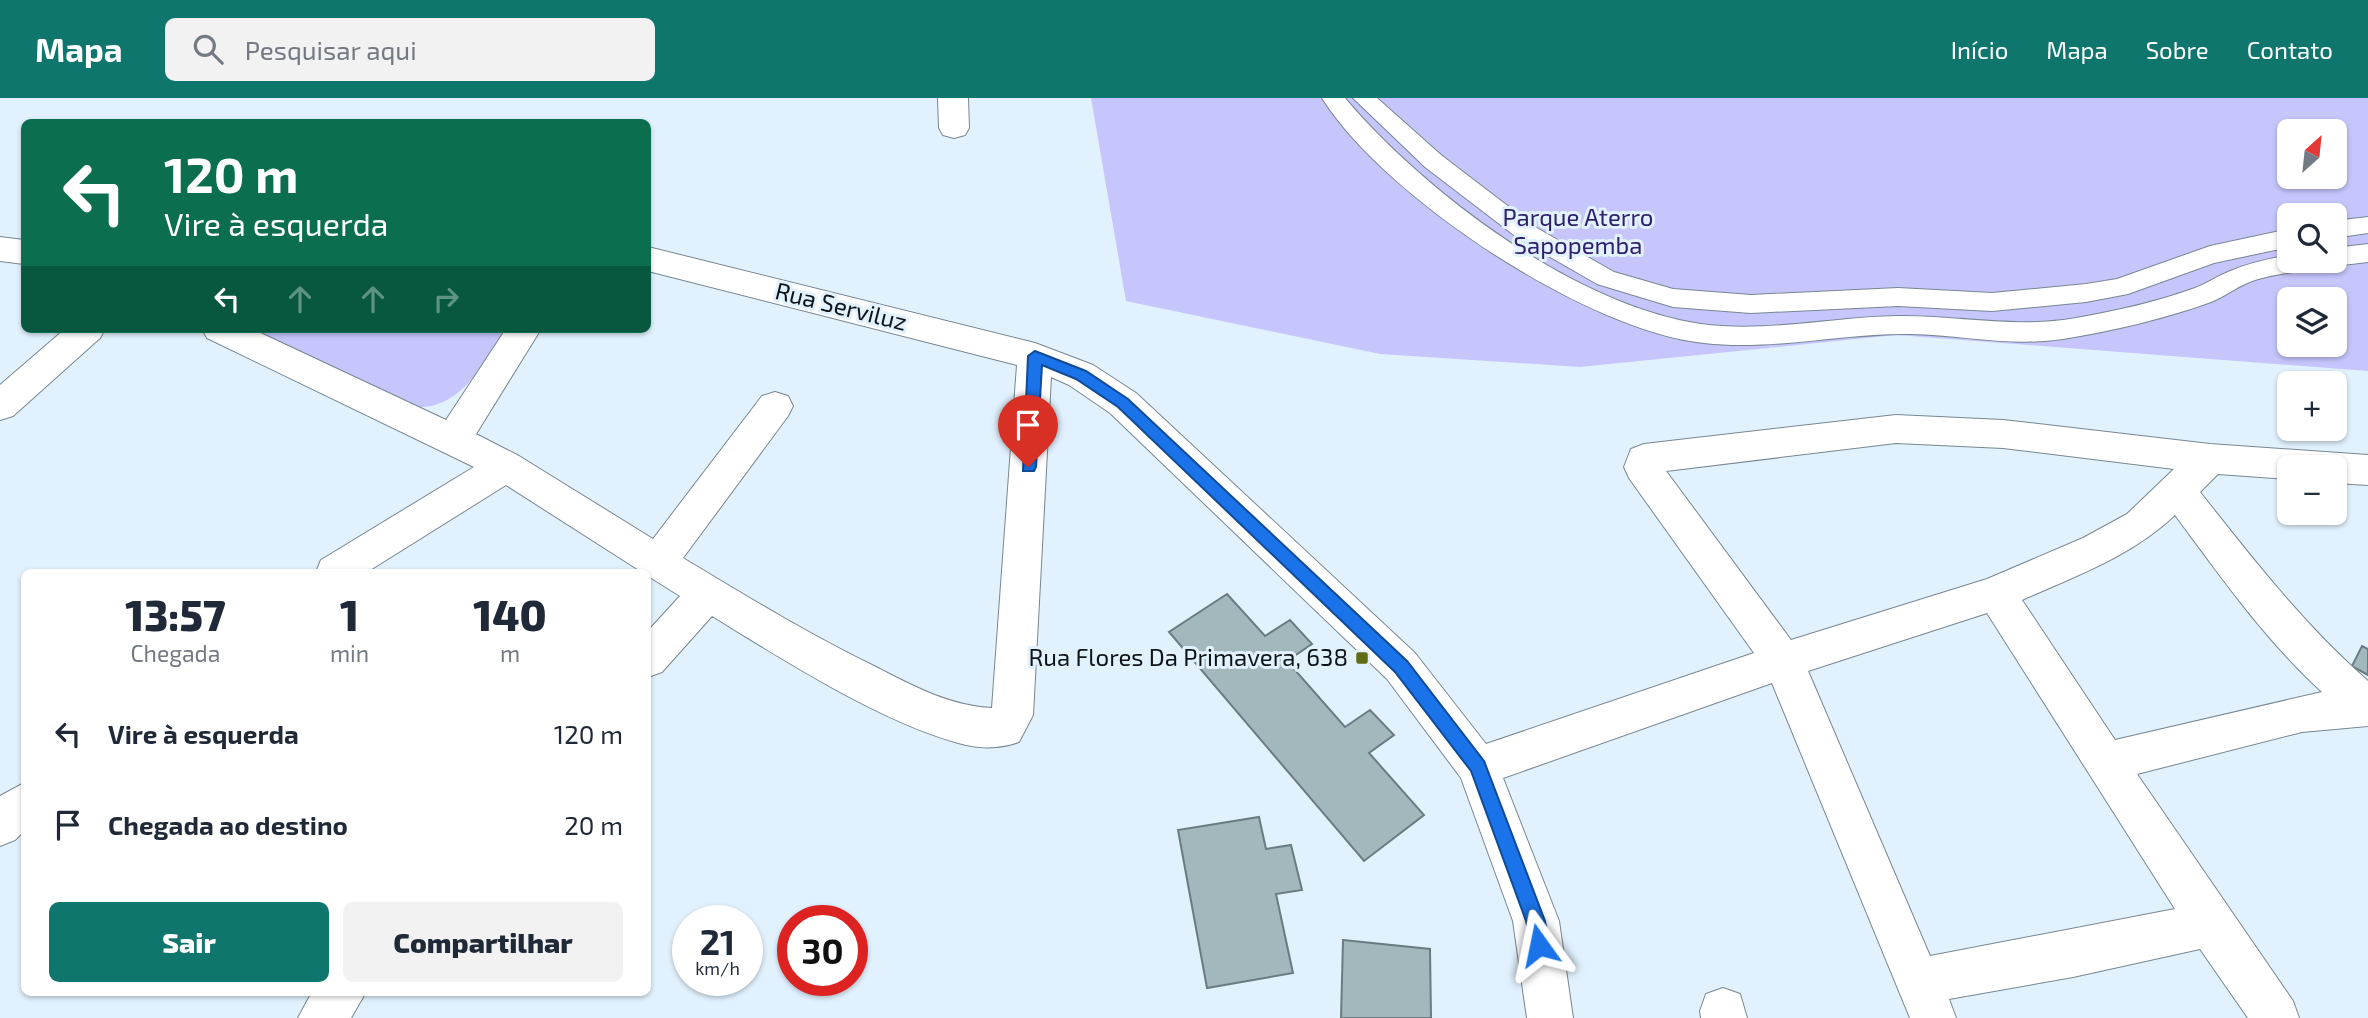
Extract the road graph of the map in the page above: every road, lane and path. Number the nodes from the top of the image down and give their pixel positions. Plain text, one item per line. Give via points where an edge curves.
1 (1333, 98) edge
2 (1364, 98) edge
3 (2368, 225) edge
4 (2347, 228) edge
5 (2277, 241) edge
6 (0, 249) edge
7 (21, 252) edge
8 (2368, 253) edge
9 (2347, 255) edge
10 (651, 259) edge
11 (2277, 267) edge
12 (83, 333) edge
13 (227, 333) edge
14 (521, 333) edge
15 (1035, 356) junction
16 (0, 406) edge
17 (775, 406) dead end
18 (453, 440) junction
19 (2210, 459) junction
20 (2277, 464) edge
21 (505, 467) junction
22 (2347, 469) edge
23 (2368, 470) edge
24 (2178, 491) junction
25 (657, 563) junction
26 (340, 569) edge
27 (1996, 593) junction
28 (707, 594) junction
29 (651, 656) edge
30 (1783, 661) junction
31 (2367, 705) edge
32 (2107, 762) junction
33 (1478, 767) junction
34 (21, 806) edge
35 (0, 825) edge
36 (2210, 924) junction
37 (340, 996) edge
38 (1925, 1000) edge
39 (321, 1018) edge
40 (1550, 1018) edge
41 (2276, 1018) edge

1 - 11 lane via 1385,156 1495,243 1568,289 1658,325 1701,334 1911,325 2056,331 2132,316
2 - 5 lane via 1433,161 1527,233 1606,278 1674,298 1751,304 1898,297 1992,302 2119,288 2210,255
3 - 4 lane
6 - 7 street
8 - 9 lane
10 - 15 street, Rua Serviluz
12 - 16 street
13 - 18 street
14 - 18 street
15 - 28 street via 1012,715 1004,728 988,732 925,712
15 - 33 street, Rua Serviluz via 1081,375 1123,403 1401,666
17 - 25 street
18 - 21 street
19 - 20 street
19 - 24 street
19 - 30 street via 2003,434 1896,429 1644,459 1642,467
21 - 25 street
21 - 26 street
22 - 23 street
24 - 27 street via 2140,525 2108,543
24 - 31 street via 2264,604 2309,654
25 - 28 street
27 - 30 street
27 - 32 street
28 - 29 street
30 - 33 street
30 - 38 street
31 - 32 street via 2302,713
32 - 36 street
33 - 40 street, Rua Serviluz via 1536,921
34 - 35 street
36 - 38 street via 2073,954
36 - 41 street
37 - 39 street

